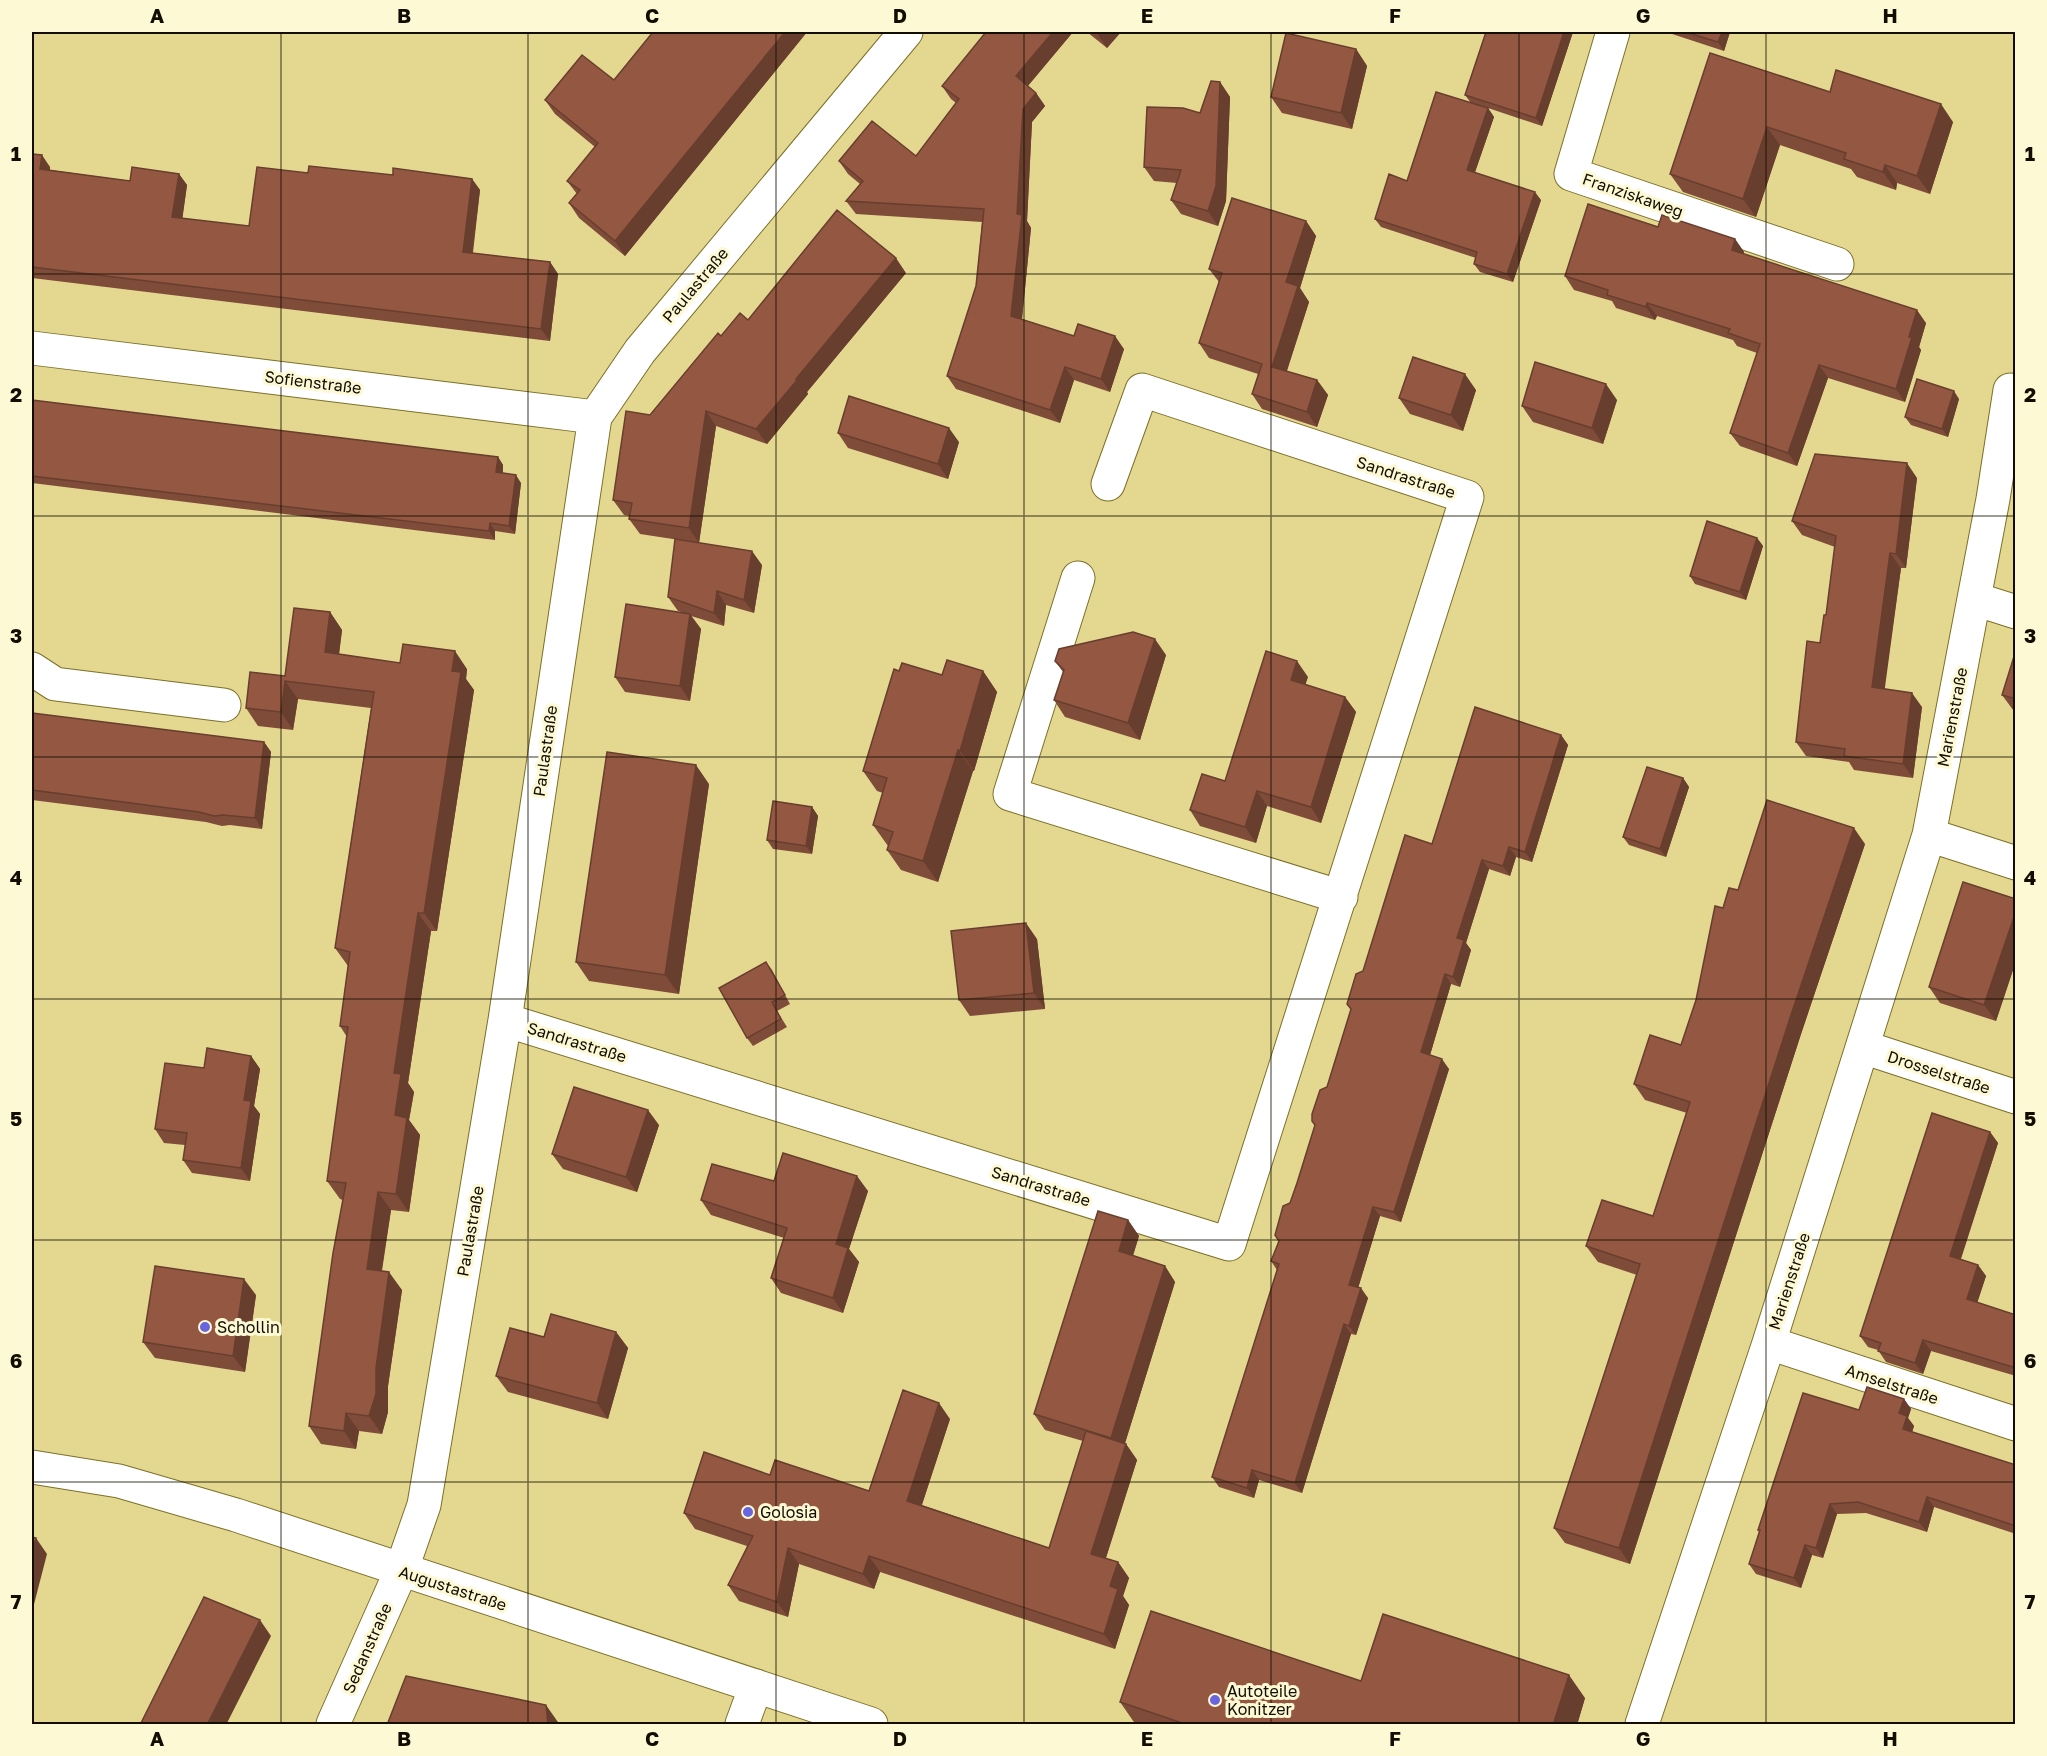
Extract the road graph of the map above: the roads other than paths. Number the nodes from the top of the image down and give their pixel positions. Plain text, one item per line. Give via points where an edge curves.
1 (906, 32) edge
2 (1613, 32) edge
3 (1837, 264) dead end
4 (32, 348) edge
5 (2010, 390) dead end
6 (595, 417) junction
7 (1108, 484) dead end
8 (1078, 578) dead end
9 (1975, 599) junction
10 (2016, 612) edge
11 (32, 669) edge
12 (224, 705) dead end
13 (1929, 835) junction
14 (2016, 863) edge
15 (1341, 897) junction
16 (505, 1020) junction
17 (1863, 1047) junction
18 (2016, 1097) edge
19 (1769, 1343) junction
20 (2016, 1424) edge
21 (32, 1467) edge
22 (401, 1571) junction
23 (756, 1686) junction
24 (333, 1725) edge
25 (742, 1725) edge
26 (871, 1725) edge
27 (1642, 1725) edge

1 - 6 street, Paulastraße via 640,351
2 - 3 street, Franziskaweg via 1571,174
4 - 6 street, Sofienstraße
5 - 9 street, Marienstraße
6 - 16 street, Paulastraße
7 - 15 street, Sandrastraße via 1142,390 1467,497
8 - 15 street via 1010,794
9 - 10 street
9 - 13 street, Marienstraße
11 - 12 street via 54,684
13 - 14 street
13 - 17 street, Marienstraße
15 - 16 street, Sandrastraße via 1229,1244
16 - 22 street, Paulastraße via 424,1505
17 - 18 street, Drosselstraße
17 - 19 street, Marienstraße
19 - 20 street, Amselstraße
19 - 27 street, Marienstraße
21 - 22 street, Augustastraße via 119,1481 236,1515
22 - 23 street, Augustastraße
22 - 24 street, Sedanstraße
23 - 25 street
23 - 26 street, Augustastraße

